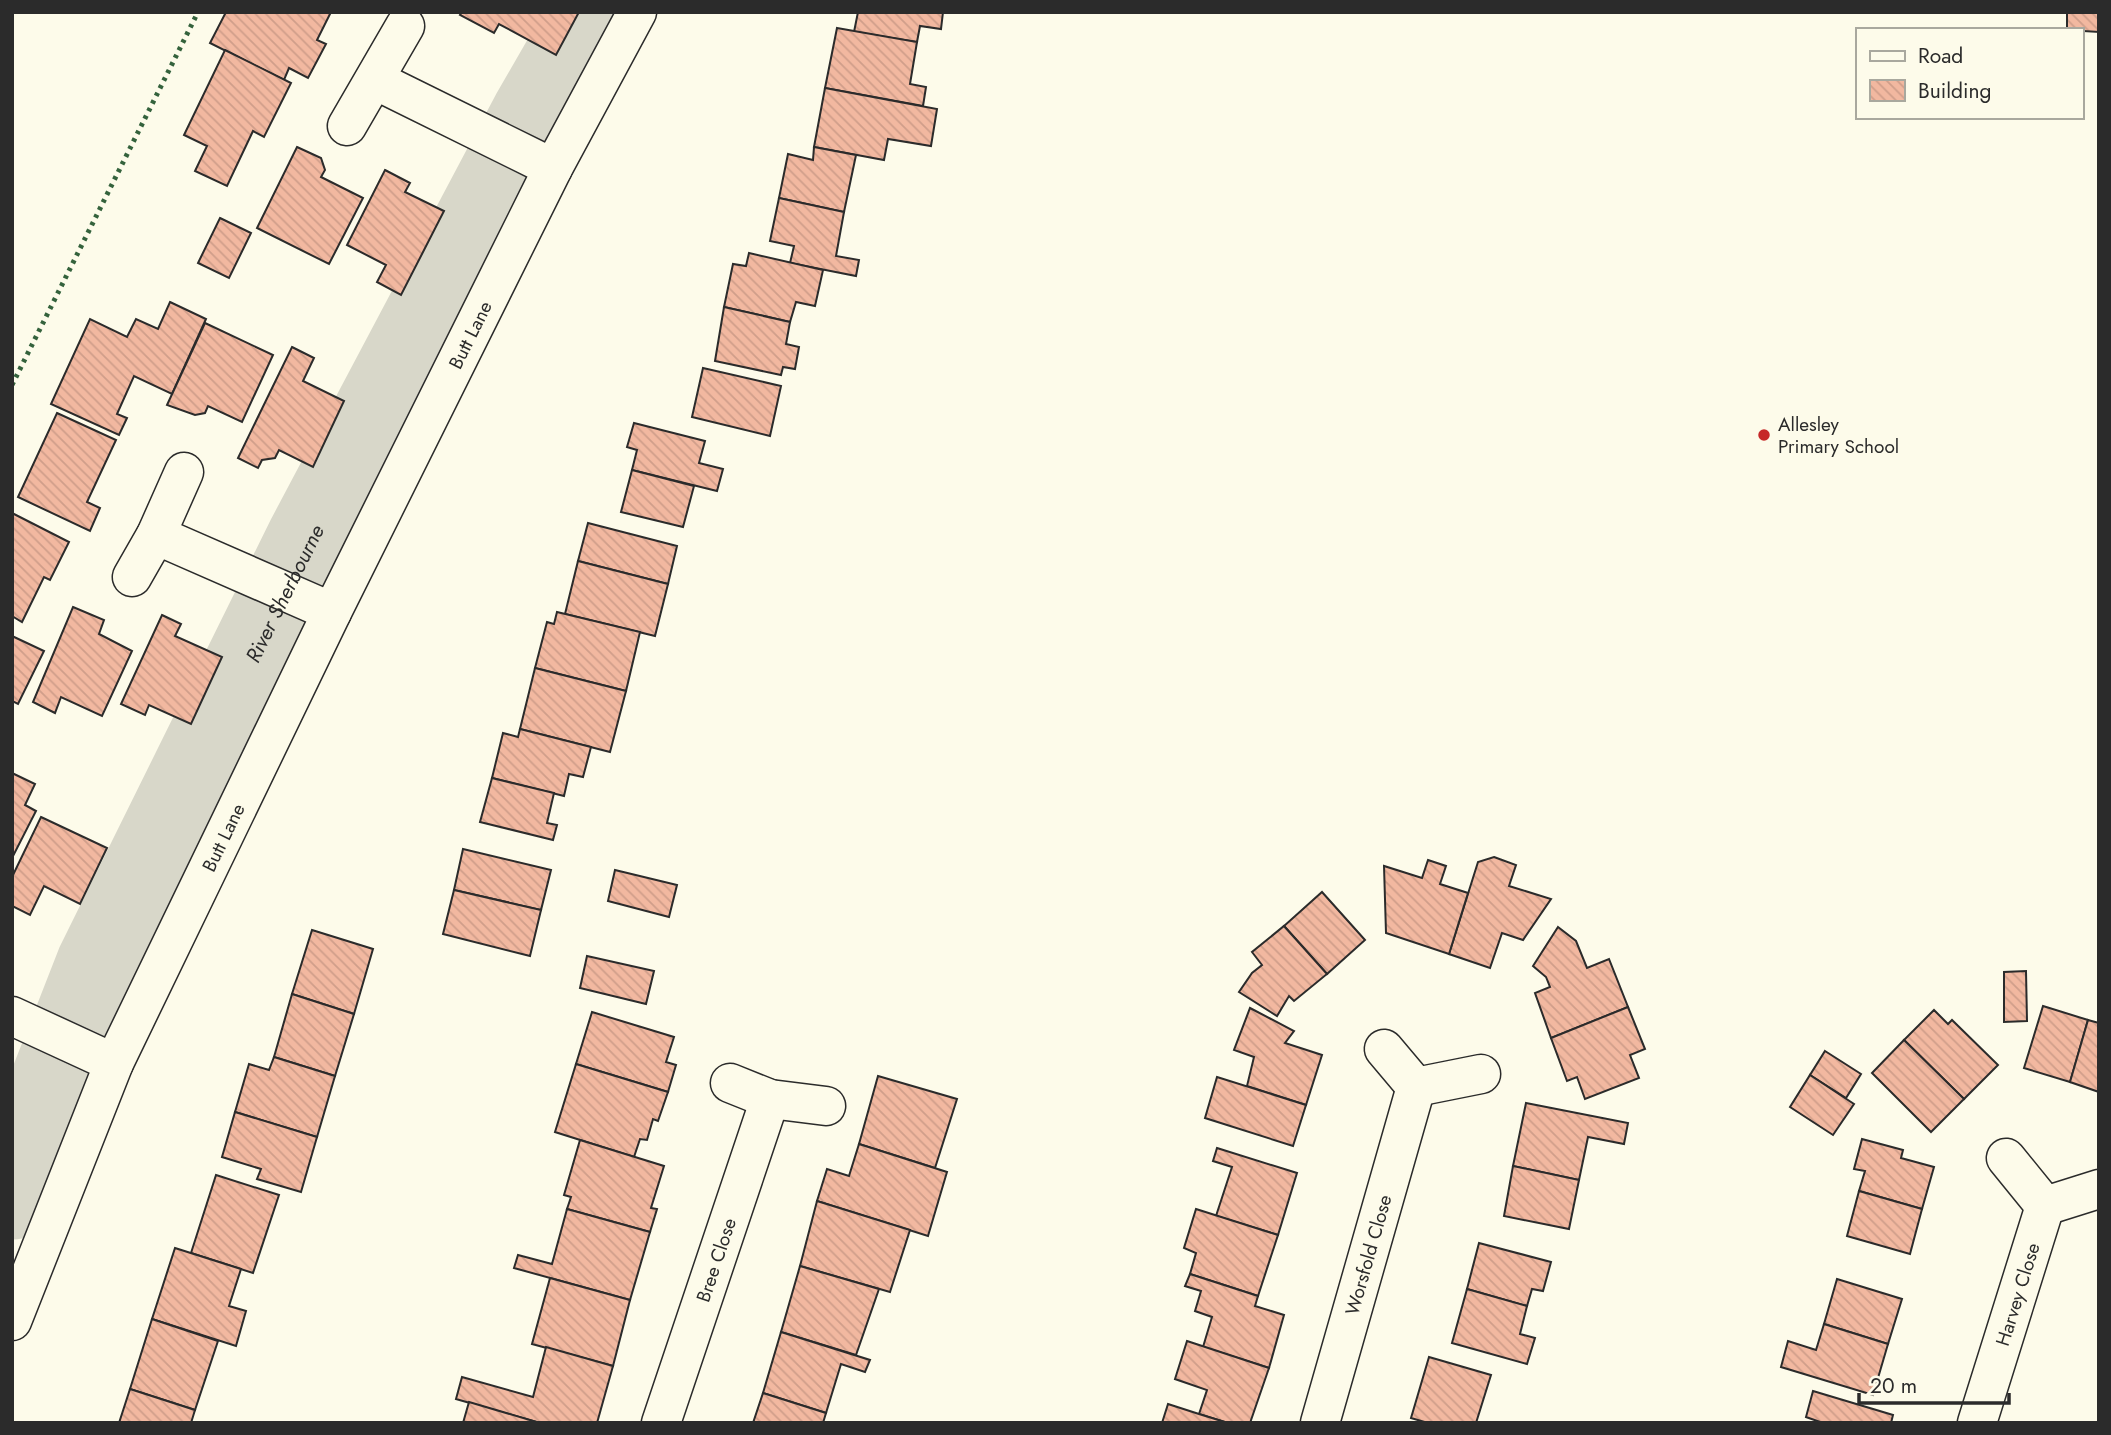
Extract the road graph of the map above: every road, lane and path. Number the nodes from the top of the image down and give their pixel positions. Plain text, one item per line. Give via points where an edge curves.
1 (636, 12) edge
2 (405, 26) dead end
3 (375, 80) junction
4 (347, 126) dead end
5 (526, 155) junction
6 (184, 472) dead end
7 (156, 535) junction
8 (132, 577) dead end
9 (299, 598) junction
10 (12, 1016) edge
11 (1384, 1049) dead end
12 (104, 1059) junction
13 (1481, 1074) dead end
14 (730, 1083) dead end
15 (1416, 1087) junction
16 (770, 1100) junction
17 (826, 1106) dead end
18 (2006, 1158) dead end
19 (2099, 1189) edge
20 (2045, 1206) junction
21 (12, 1321) edge
22 (661, 1423) edge
23 (1320, 1423) edge
24 (1977, 1423) edge

1 - 5 street, Butt Lane
2 - 3 street
3 - 4 street
3 - 5 street
5 - 9 street, Butt Lane
6 - 7 street
7 - 8 street
7 - 9 street
9 - 12 street, Butt Lane
10 - 12 street
11 - 15 street
12 - 21 street, Butt Lane
13 - 15 street
14 - 16 street
15 - 23 street, Worsfold Close
16 - 17 street
16 - 22 street, Bree Close
18 - 20 street
19 - 20 street
20 - 24 street, Harvey Close

